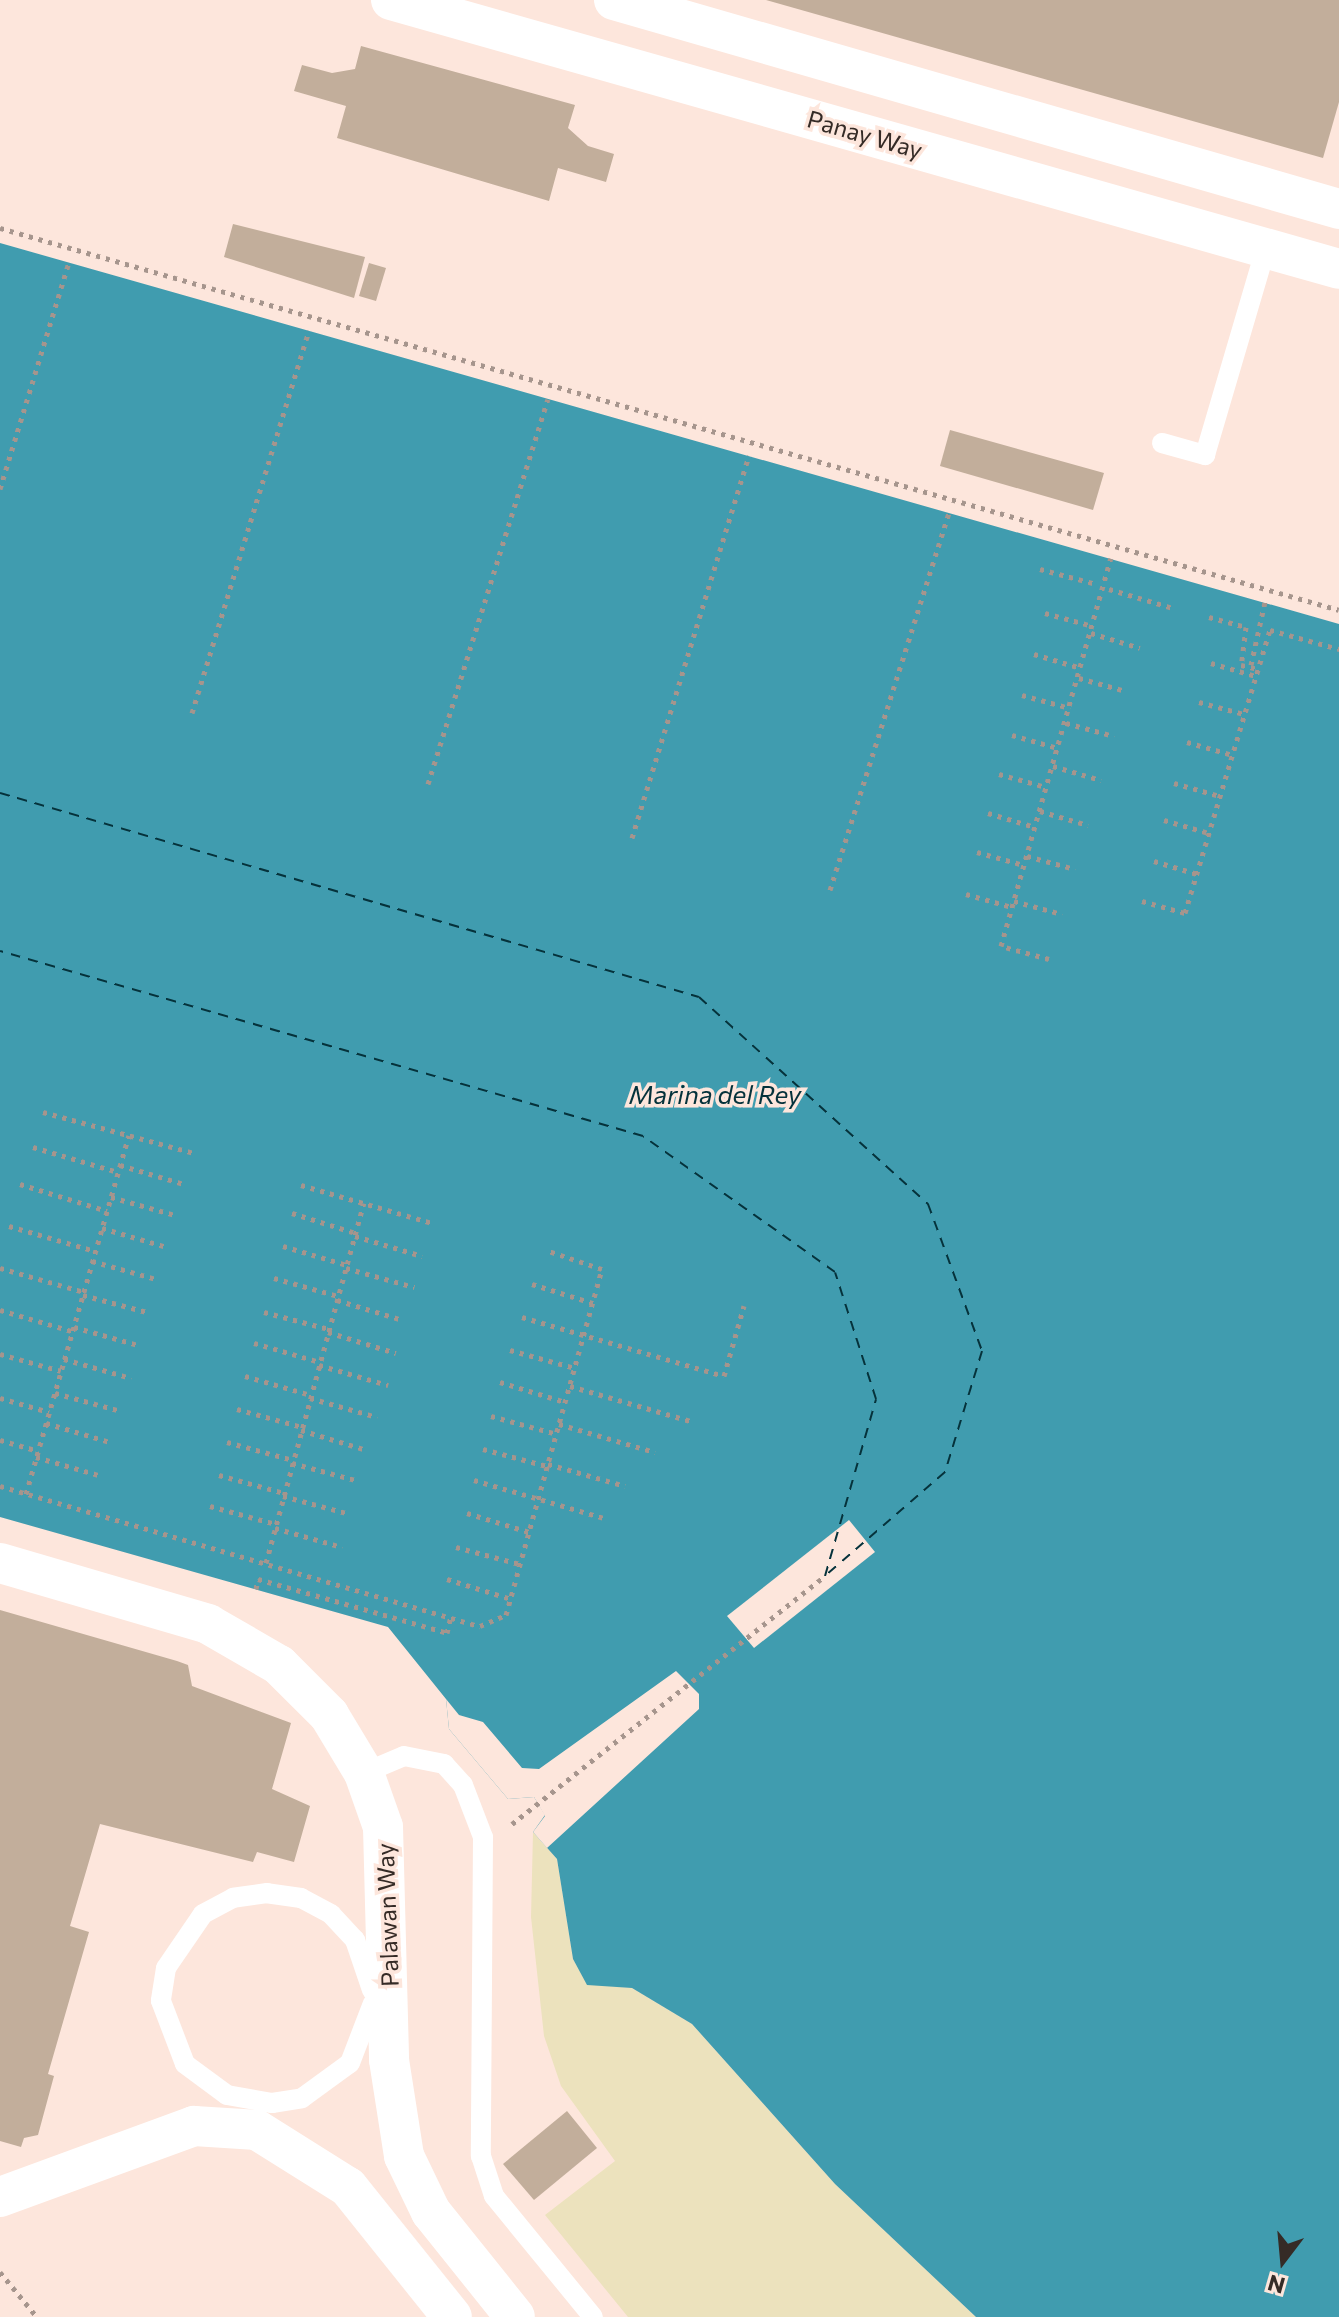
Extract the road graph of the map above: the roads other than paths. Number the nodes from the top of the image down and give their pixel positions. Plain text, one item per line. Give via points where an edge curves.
1 (391, 0) edge
2 (614, 0) edge
3 (1339, 209) edge
4 (1266, 248) junction
5 (1339, 269) edge
6 (1162, 443) dead end
7 (0, 1563) edge
8 (364, 1773) junction
9 (382, 1985) junction
10 (246, 2101) junction
11 (194, 2126) junction
12 (0, 2197) edge
13 (452, 2317) edge
14 (515, 2317) edge
15 (593, 2317) edge

1 - 4 street, Panay Way
2 - 3 street
4 - 5 street, Panay Way
4 - 6 lane via 1205,455
7 - 8 street, Palawan Way via 208,1624 232,1637 279,1665 329,1715
8 - 9 street, Palawan Way via 383,1827
8 - 15 lane via 404,1756 444,1764 463,1785 483,1837 481,2156 494,2196
9 - 10 lane via 368,2032 328,2084 302,2098
9 - 10 lane via 355,1940 301,1898 233,1898 203,1914 166,1968 168,2034 185,2064 210,2087
9 - 14 street, Palawan Way via 404,2156 431,2212
10 - 11 lane
11 - 12 street
11 - 13 street via 257,2130 348,2187

